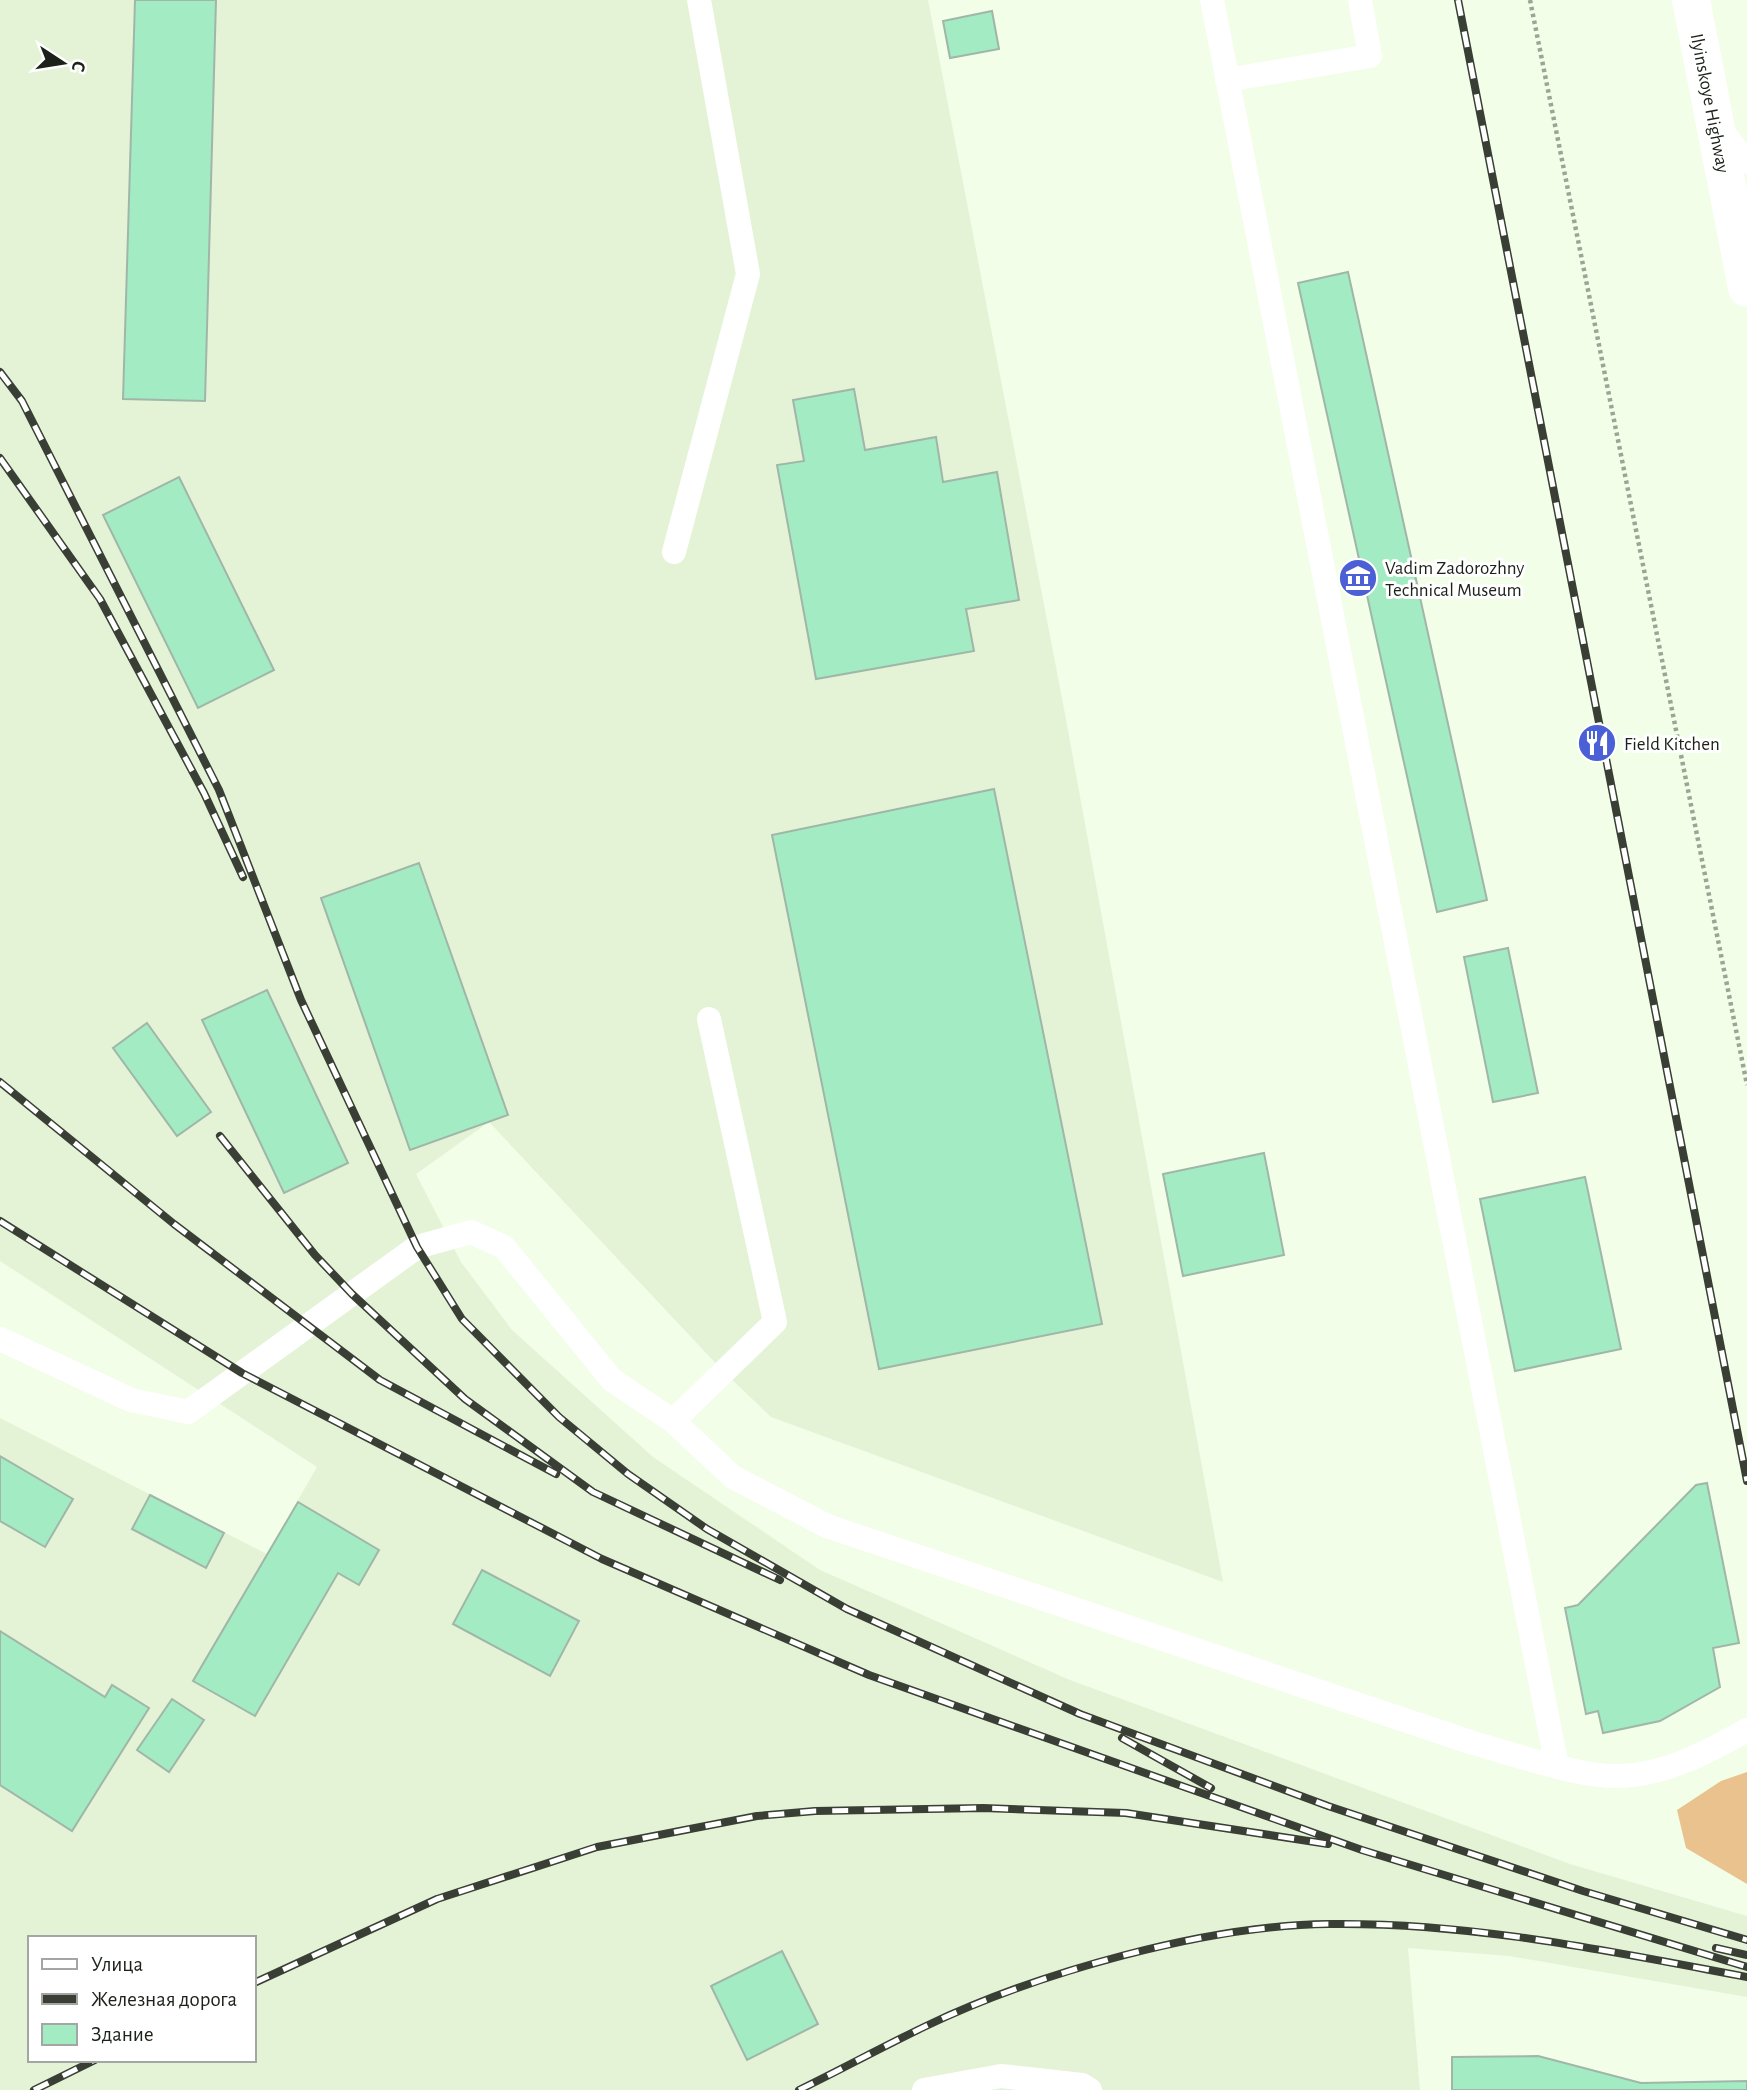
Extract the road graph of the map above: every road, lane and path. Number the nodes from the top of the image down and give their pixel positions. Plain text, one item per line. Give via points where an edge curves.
1 (699, 0) edge
2 (1212, 0) edge
3 (1360, 0) edge
4 (1530, 0) edge
5 (1691, 0) edge
6 (1227, 80) junction
7 (1715, 121) junction
8 (1747, 162) edge
9 (1747, 288) edge
10 (674, 552) dead end
11 (709, 1019) dead end
12 (1747, 1085) edge
13 (0, 1339) edge
14 (673, 1421) junction
15 (1747, 1730) edge
16 (1557, 1767) junction
17 (924, 2090) edge
18 (1090, 2090) edge

1 - 10 lane via 748,274
2 - 6 lane
3 - 6 lane via 1370,56
4 - 12 path
5 - 7 main road, Ilyinskoye Highway
6 - 16 lane
7 - 8 lane
7 - 9 main road, Ilyinskoye Highway
11 - 14 lane via 775,1322
13 - 14 lane via 131,1400 188,1412 417,1248 471,1232 504,1247 612,1380
14 - 16 lane via 733,1477 827,1526 1460,1739
15 - 16 lane via 1692,1760 1621,1776
17 - 18 lane via 1001,2076 1082,2085

